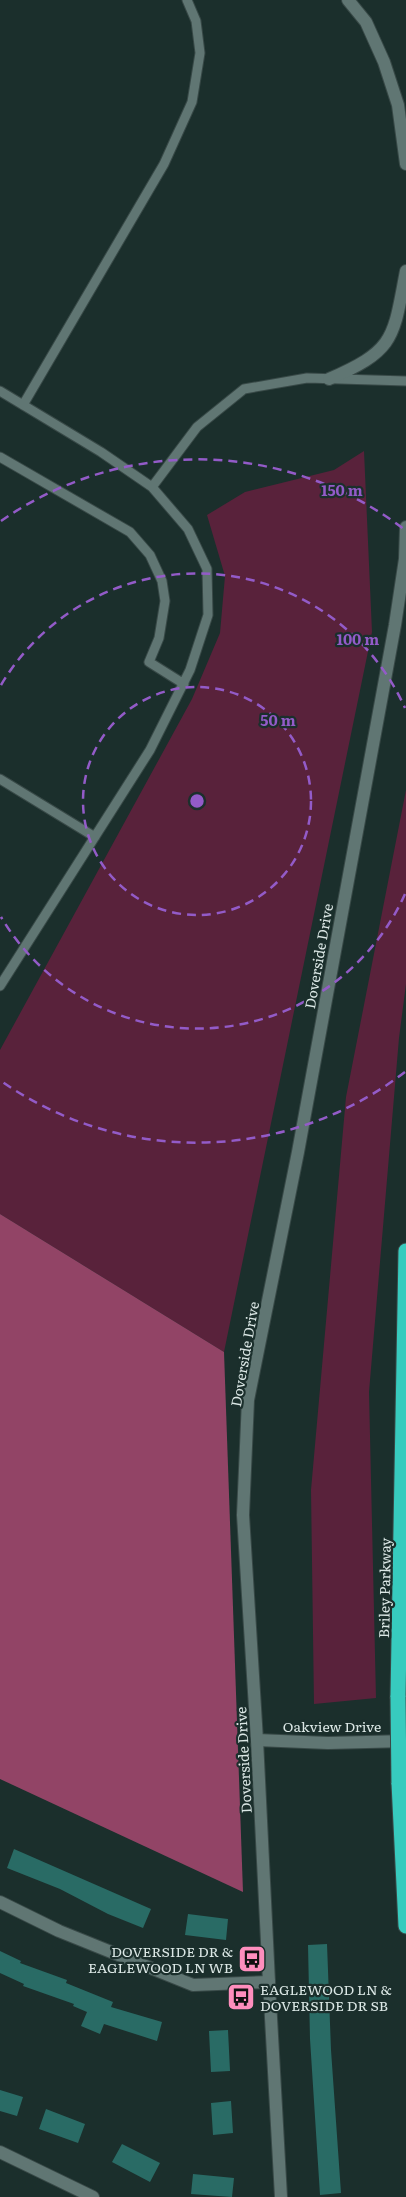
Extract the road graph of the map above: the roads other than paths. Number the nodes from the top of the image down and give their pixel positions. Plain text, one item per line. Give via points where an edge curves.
1 (187, 0) edge
2 (348, 0) edge
3 (406, 164) edge
4 (406, 271) edge
5 (329, 379) junction
6 (406, 380) edge
7 (0, 391) edge
8 (23, 405) junction
9 (0, 457) edge
10 (152, 487) junction
11 (406, 527) edge
12 (184, 684) junction
13 (0, 779) edge
14 (95, 837) junction
15 (0, 986) edge
16 (406, 1251) edge
17 (258, 1740) junction
18 (406, 1741) edge
19 (0, 1902) edge
20 (406, 1926) edge
21 (269, 1982) junction
22 (0, 2152) edge
23 (93, 2197) edge
24 (281, 2197) edge

1 - 8 lane via 196,21 200,53 192,102 164,164
2 - 3 street via 366,22 384,62 398,105
4 - 5 street via 391,338 368,359
5 - 6 lane
5 - 10 lane via 307,378 244,389 196,427
7 - 8 lane
8 - 10 lane
9 - 12 lane via 130,532 150,555 162,581 165,601 159,638 149,662
10 - 12 lane via 188,529 207,569 208,615
11 - 17 street, Doverside Drive via 405,560 395,625 298,1152 248,1400 243,1515
12 - 14 lane via 150,750
13 - 14 lane
14 - 15 lane
16 - 20 highway, Briley Parkway, bridge via 398,1697
17 - 18 street, Oakview Drive via 328,1743
17 - 21 street, Doverside Drive
19 - 21 street via 59,1931 193,1985
21 - 24 street, Doverside Drive
22 - 23 street

